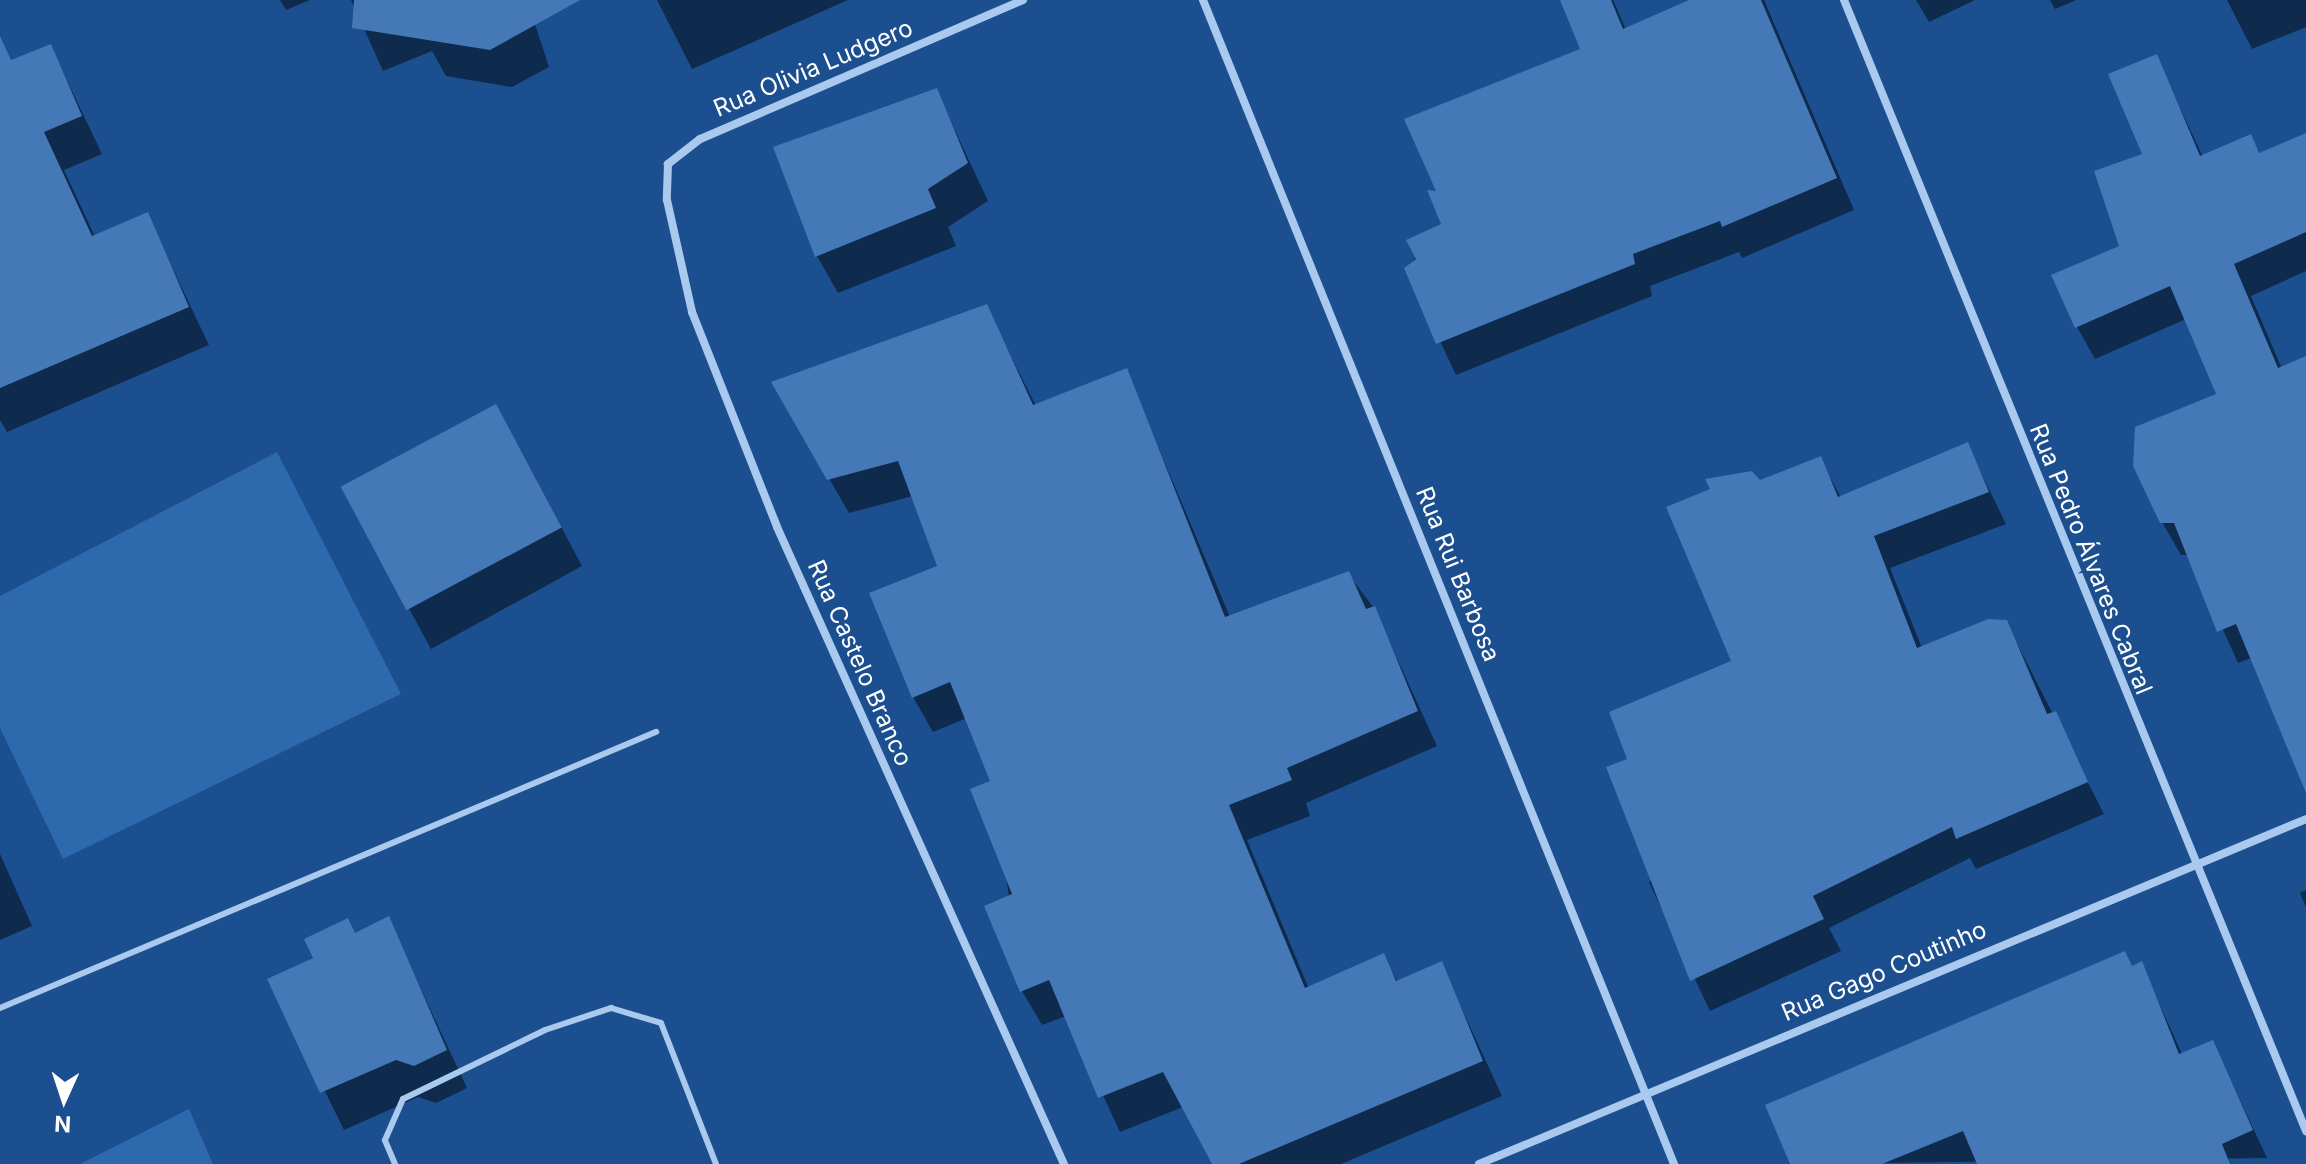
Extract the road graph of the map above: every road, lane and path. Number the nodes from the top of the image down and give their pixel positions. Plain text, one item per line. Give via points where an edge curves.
1 (1023, 0) edge
2 (1203, 0) edge
3 (1844, 0) edge
4 (668, 164) joint
5 (656, 732) dead end
6 (2306, 819) edge
7 (2193, 865) junction
8 (0, 1008) edge
9 (1646, 1091) junction
10 (2306, 1131) edge
11 (395, 1164) edge
12 (716, 1164) edge
13 (1064, 1164) edge
14 (1479, 1164) edge
15 (1674, 1164) edge

1 - 4 street, Rua Olivia Ludgero via 740,119
2 - 9 street, Rua Rui Barbosa
3 - 7 street, Rua Pedro Álvares Cabral
4 - 13 street, Rua Castelo Branco via 674,251 732,412
5 - 8 lane
6 - 7 street, Rua Gago Coutinho
7 - 9 street, Rua Gago Coutinho
7 - 10 street, Rua Pedro Álvares Cabral
9 - 14 street, Rua Gago Coutinho
9 - 15 street, Rua Rui Barbosa
11 - 12 lane via 385,1140 403,1099 545,1030 611,1008 661,1023

